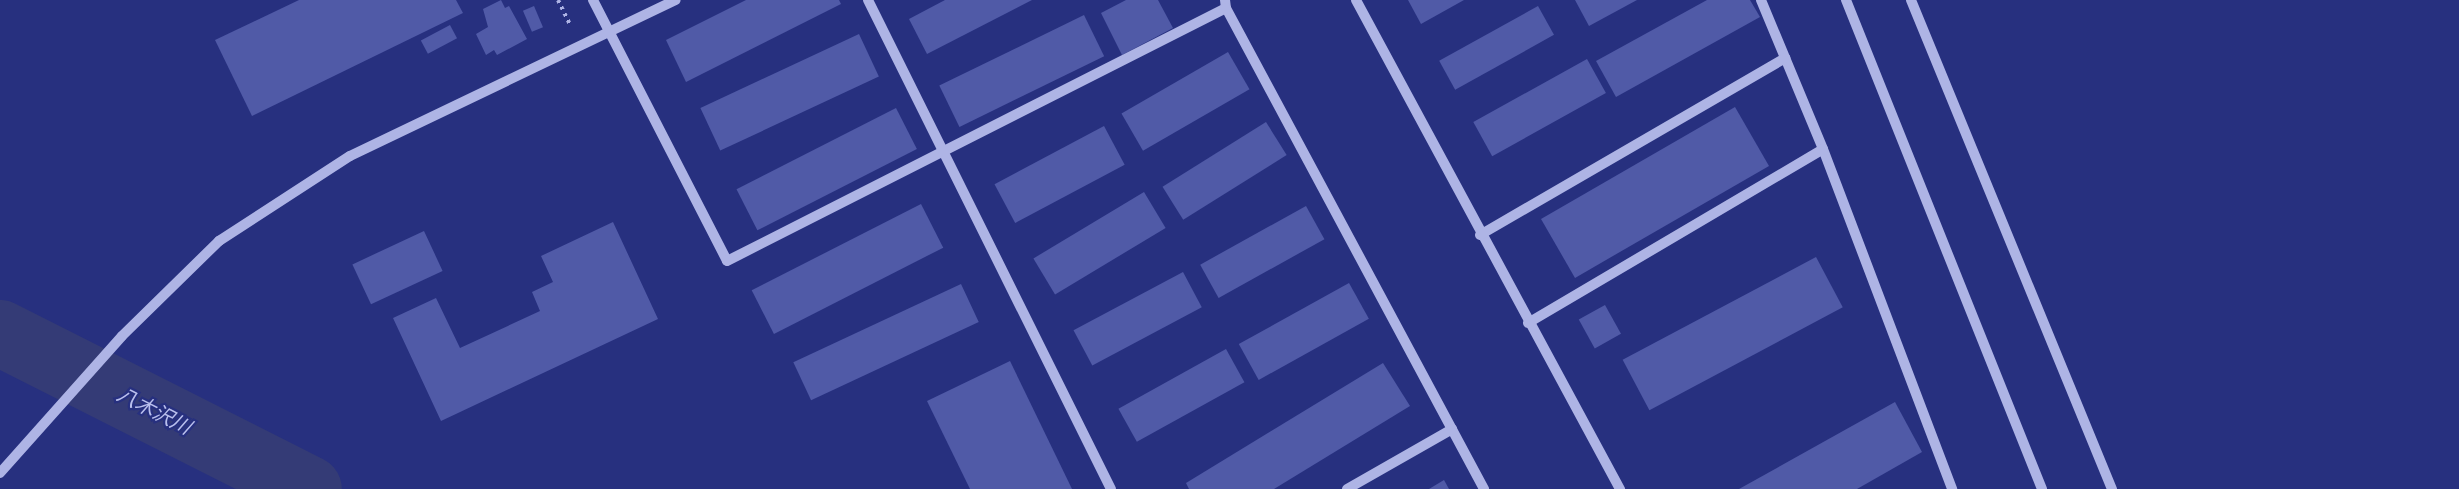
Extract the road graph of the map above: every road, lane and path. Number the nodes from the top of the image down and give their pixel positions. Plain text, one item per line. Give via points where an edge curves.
1 (593, 0) edge
2 (675, 0) edge
3 (868, 0) edge
4 (1356, 0) edge
5 (1761, 0) edge
6 (1846, 0) edge
7 (1911, 0) edge
8 (1225, 4) edge
9 (608, 35) junction
10 (1785, 58) junction
11 (1823, 149) junction
12 (942, 154) junction
13 (1480, 236) junction
14 (1528, 323) junction
15 (1452, 429) junction
16 (0, 473) edge
17 (1110, 489) edge
18 (1347, 489) edge
19 (1484, 489) edge
20 (1620, 489) edge
21 (1952, 489) edge
22 (2042, 489) edge
23 (2112, 489) edge

1 - 9 street
2 - 9 street
3 - 12 street
4 - 13 street
5 - 10 street
6 - 22 street
7 - 23 street
8 - 12 street
8 - 15 street
9 - 12 street via 727,261
9 - 16 street via 350,156 219,241 122,336
10 - 11 street
10 - 13 street
11 - 14 street
11 - 21 street
12 - 17 street
13 - 14 street
14 - 20 street
15 - 18 street
15 - 19 street

